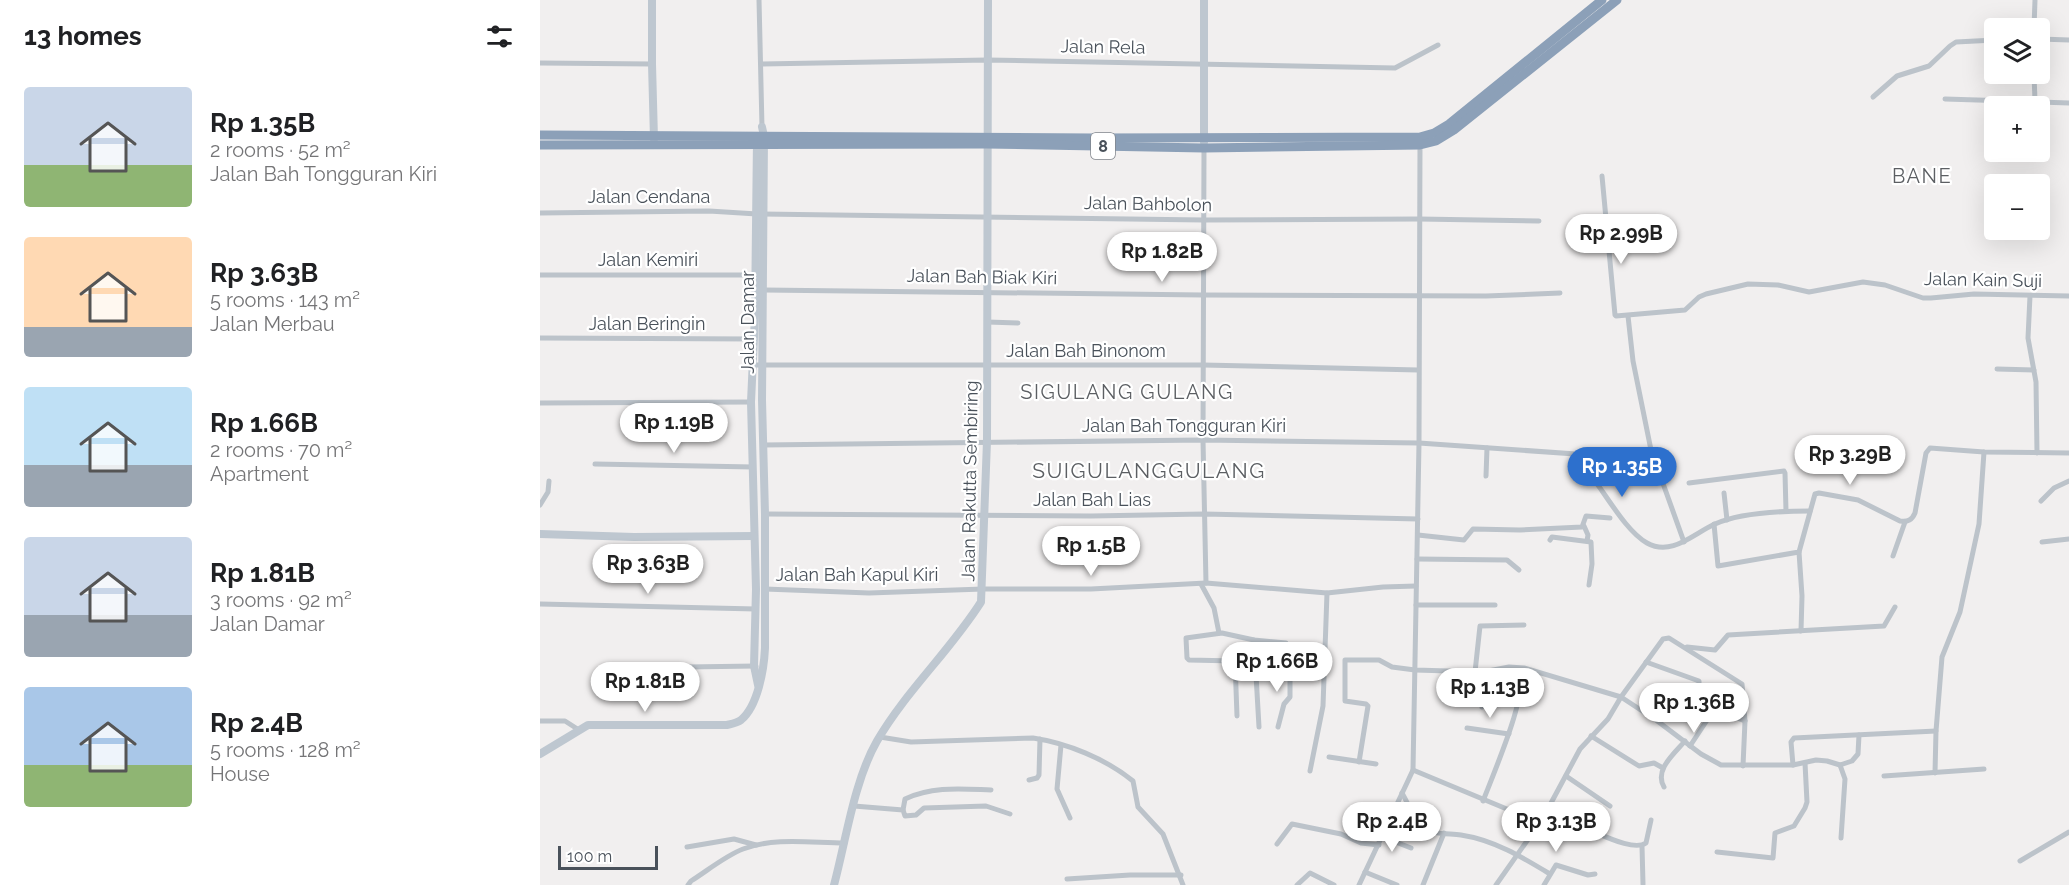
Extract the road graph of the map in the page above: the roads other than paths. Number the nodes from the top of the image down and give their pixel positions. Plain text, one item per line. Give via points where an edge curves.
1 (652, 0) edge
2 (759, 0) edge
3 (988, 0) edge
4 (1204, 0) edge
5 (1602, 0) edge
6 (1617, 0) edge
7 (2035, 0) edge
8 (2034, 18) edge
9 (2050, 39) edge
10 (2069, 40) edge
11 (1984, 41) edge
12 (1438, 45) dead end
13 (987, 60) junction
14 (540, 63) edge
15 (651, 64) junction
16 (761, 64) junction
17 (1203, 64) junction
18 (1873, 97) dead end
19 (1945, 99) dead end
20 (1984, 100) edge
21 (2050, 102) edge
22 (2069, 103) edge
23 (540, 135) edge
24 (761, 137) junction
25 (986, 140) junction
26 (654, 141) junction
27 (1420, 141) junction
28 (1204, 143) junction
29 (540, 145) edge
30 (1602, 176) dead end
31 (540, 213) edge
32 (760, 214) junction
33 (987, 217) junction
34 (1605, 217) junction
35 (1583, 218) dead end
36 (1419, 219) junction
37 (1204, 220) junction
38 (1539, 221) dead end
39 (540, 275) edge
40 (755, 275) junction
41 (764, 290) junction
42 (987, 291) junction
43 (1560, 293) dead end
44 (1203, 295) junction
45 (1419, 295) junction
46 (2030, 296) junction
47 (2069, 296) edge
48 (1628, 315) junction
49 (760, 316) junction
50 (987, 322) junction
51 (1018, 323) dead end
52 (540, 339) edge
53 (754, 339) junction
54 (764, 364) junction
55 (754, 365) junction
56 (1203, 365) junction
57 (987, 366) junction
58 (1997, 369) dead end
59 (1418, 370) junction
60 (2034, 370) junction
61 (751, 402) junction
62 (642, 403) junction
63 (540, 404) edge
64 (639, 436) dead end
65 (1203, 440) junction
66 (987, 441) junction
67 (1419, 443) junction
68 (763, 445) junction
69 (1487, 448) junction
70 (1984, 452) junction
71 (2037, 453) junction
72 (2069, 453) edge
73 (1604, 456) dead end
74 (595, 464) dead end
75 (753, 467) junction
76 (1486, 477) dead end
77 (1592, 477) dead end
78 (549, 481) dead end
79 (2069, 481) edge
80 (1689, 483) dead end
81 (1725, 493) dead end
82 (2042, 501) dead end
83 (540, 505) edge
84 (1786, 511) junction
85 (1810, 511) junction
86 (765, 514) junction
87 (985, 514) junction
88 (1204, 514) junction
89 (1610, 518) dead end
90 (1418, 519) junction
91 (1727, 520) junction
92 (1905, 522) junction
93 (1714, 525) junction
94 (1584, 526) junction
95 (540, 534) edge
96 (1418, 535) junction
97 (754, 536) junction
98 (2069, 539) edge
99 (1550, 540) dead end
100 (1587, 541) junction
101 (1684, 542) junction
102 (2042, 542) dead end
103 (1799, 552) junction
104 (1893, 556) dead end
105 (1417, 559) junction
106 (1519, 570) dead end
107 (1203, 584) junction
108 (1589, 585) dead end
109 (1416, 586) junction
110 (765, 589) junction
111 (983, 589) junction
112 (1327, 593) junction
113 (540, 604) edge
114 (1416, 605) junction
115 (1495, 605) dead end
116 (1895, 608) dead end
117 (756, 609) junction
118 (1524, 625) dead end
119 (1801, 631) junction
120 (1219, 633) junction
121 (1254, 640) junction
122 (1684, 647) junction
123 (1326, 659) junction
124 (1290, 661) junction
125 (1646, 662) junction
126 (754, 666) junction
127 (764, 666) junction
128 (616, 668) dead end
129 (1415, 669) junction
130 (1475, 672) junction
131 (1484, 673) junction
132 (758, 686) junction
133 (1621, 697) junction
134 (1482, 707) dead end
135 (1714, 708) junction
136 (1237, 716) dead end
137 (540, 721) edge
138 (1745, 721) junction
139 (1259, 727) dead end
140 (1278, 727) dead end
141 (1467, 728) dead end
142 (579, 730) junction
143 (1936, 730) junction
144 (1509, 734) junction
145 (1859, 735) junction
146 (1591, 736) junction
147 (880, 737) junction
148 (1040, 739) junction
149 (1685, 741) junction
150 (1061, 745) junction
151 (1690, 746) junction
152 (540, 754) edge
153 (1329, 757) dead end
154 (1359, 762) junction
155 (1805, 763) junction
156 (1376, 764) dead end
157 (1792, 765) junction
158 (1840, 765) junction
159 (1743, 766) junction
160 (1663, 768) junction
161 (1984, 769) dead end
162 (1413, 770) junction
163 (1310, 771) dead end
164 (1935, 773) junction
165 (1566, 776) junction
166 (1884, 776) dead end
167 (1029, 780) dead end
168 (1664, 787) dead end
169 (991, 790) dead end
170 (1402, 793) junction
171 (1483, 801) junction
172 (854, 806) junction
173 (1610, 806) dead end
174 (903, 810) junction
175 (1514, 812) dead end
176 (1010, 814) dead end
177 (1070, 818) dead end
178 (1543, 818) junction
179 (1651, 820) dead end
180 (2069, 832) edge
181 (1444, 833) junction
182 (1383, 837) junction
183 (1841, 837) dead end
184 (845, 843) junction
185 (1276, 844) dead end
186 (756, 845) junction
187 (1379, 845) junction
188 (1642, 846) junction
189 (687, 848) dead end
190 (1411, 848) dead end
191 (1717, 852) dead end
192 (1517, 854) junction
193 (2020, 861) dead end
194 (1365, 872) junction
195 (1550, 874) junction
196 (1595, 874) dead end
197 (1181, 875) junction
198 (1067, 879) dead end
199 (1643, 884) edge
200 (688, 885) edge
201 (834, 885) edge
202 (1183, 885) edge
203 (1297, 885) edge
204 (1333, 885) edge
205 (1359, 885) edge
206 (1397, 885) edge
207 (1423, 885) edge
208 (1496, 885) edge
209 (1544, 885) edge

1 - 15 street
2 - 16 street
3 - 13 street, Jalan Rakutta Sembiring
4 - 17 street
5 - 27 highway, 8 via 1449,124
6 - 27 highway, 8 via 1454,130 1436,141
7 - 8 street
9 - 10 street
11 - 18 street via 1956,42 1929,66 1897,76
12 - 17 street, Jalan Rela via 1395,68
13 - 16 street, Jalan Rela
13 - 17 street, Jalan Rela
13 - 25 street, Jalan Rakutta Sembiring
14 - 15 street
15 - 26 street
16 - 24 street
17 - 28 street
19 - 20 street
21 - 22 street
23 - 26 highway, 8
24 - 25 highway, 8
24 - 26 highway, 8
24 - 32 street, Jalan Damar
25 - 28 highway, 8
25 - 33 street, Jalan Rakutta Sembiring
26 - 29 highway, 8
27 - 28 highway, 8
27 - 36 street
28 - 37 street
30 - 34 street
31 - 32 street, Jalan Cendana
32 - 33 street, Jalan Bahbolon
32 - 40 street, Jalan Damar
32 - 41 street, Jalan Damar
33 - 37 street, Jalan Bahbolon
33 - 42 street, Jalan Rakutta Sembiring
34 - 35 street
34 - 48 street via 1615,315
36 - 37 street, Jalan Bahbolon
36 - 38 street, Jalan Bahbolon
36 - 45 street
37 - 44 street
39 - 40 street, Jalan Kemiri
40 - 49 street, Jalan Damar
41 - 42 street, Jalan Bah Biak Kiri
41 - 49 street, Jalan Damar
42 - 44 street, Jalan Bah Biak Kiri
42 - 50 street, Jalan Rakutta Sembiring
43 - 45 street, Jalan Bah Biak Kiri
44 - 45 street, Jalan Bah Biak Kiri
44 - 56 street
45 - 59 street
46 - 47 street, Jalan Kain Suji
46 - 48 street, Jalan Kain Suji via 1958,294 1923,298 1863,282 1809,292 1748,284 1706,294 1684,310
46 - 60 street via 2028,338
48 - 101 street via 1633,361 1655,467
49 - 53 street, Jalan Damar
49 - 54 street, Jalan Damar
50 - 51 street
50 - 57 street, Jalan Rakutta Sembiring
52 - 53 street, Jalan Beringin
53 - 55 street, Jalan Damar
54 - 55 street, Jalan Bah Binonom
54 - 57 street, Jalan Bah Binonom
54 - 68 street, Jalan Damar
55 - 61 street, Jalan Damar
56 - 57 street, Jalan Bah Binonom
56 - 59 street, Jalan Bah Binonom
56 - 65 street
57 - 66 street, Jalan Rakutta Sembiring
58 - 60 street
59 - 67 street
60 - 71 street
61 - 62 street
61 - 75 street, Jalan Damar
62 - 63 street
62 - 64 street
65 - 66 street, Jalan Bah Tongguran Kiri
65 - 67 street, Jalan Bah Tongguran Kiri
65 - 88 street
66 - 68 street, Jalan Bah Tongguran Kiri
66 - 87 street, Jalan Rakutta Sembiring
67 - 69 street, Jalan Bah Tongguran Kiri
67 - 90 street
68 - 86 street, Jalan Damar
69 - 73 street, Jalan Bah Tongguran Kiri
69 - 76 street
70 - 71 street
70 - 92 street via 1937,447 1928,450 1915,513
70 - 143 street via 1979,524 1960,612 1942,657
71 - 72 street
74 - 75 street
75 - 97 street, Jalan Damar
77 - 101 street via 1647,543 1668,546
78 - 83 street
79 - 82 street via 2054,488
80 - 84 street via 1784,471
81 - 91 street
84 - 85 street
84 - 91 street
85 - 92 street via 1815,494 1819,493 1858,500
85 - 103 street
86 - 87 street, Jalan Bah Lias
86 - 110 street, Jalan Damar
87 - 88 street, Jalan Bah Lias
87 - 111 street, Jalan Rakutta Sembiring
88 - 90 street, Jalan Bah Lias
88 - 107 street
89 - 94 street via 1586,516
90 - 96 street
91 - 93 street
92 - 104 street
93 - 101 street
93 - 103 street via 1718,566
94 - 96 street via 1473,529 1464,540
94 - 100 street
95 - 97 street
96 - 105 street
97 - 117 street, Jalan Damar
98 - 102 street
99 - 100 street via 1552,537
100 - 108 street via 1591,544
103 - 119 street
105 - 106 street via 1507,560
105 - 109 street
107 - 111 street, Jalan Bah Kapul Kiri
107 - 112 street, Jalan Bah Kapul Kiri
107 - 120 street via 1214,608
109 - 112 street, Jalan Bah Kapul Kiri
109 - 114 street
110 - 111 street, Jalan Bah Kapul Kiri via 869,593
110 - 127 street, Jalan Damar
111 - 147 street, Jalan Rakutta Sembiring via 981,602 970,619
112 - 123 street
113 - 117 street
114 - 115 street
114 - 129 street
116 - 119 street via 1884,626
117 - 126 street, Jalan Damar
118 - 130 street via 1480,626
119 - 122 street via 1728,635 1713,650
120 - 121 street
120 - 136 street via 1186,638 1186,658 1236,661
121 - 124 street via 1287,644
121 - 139 street
122 - 125 street via 1669,638 1663,639
122 - 138 street via 1742,684
123 - 124 street
123 - 163 street via 1322,710
124 - 140 street via 1290,696
125 - 133 street
125 - 135 street via 1699,681 1694,701
126 - 127 street
126 - 128 street
126 - 132 street, Jalan Damar
127 - 132 street, Jalan Damar
129 - 130 street
129 - 154 street via 1392,667 1379,660 1345,660 1345,701 1368,706
129 - 162 street
130 - 131 street
131 - 133 street via 1509,667 1524,669
131 - 134 street
131 - 144 street via 1516,685 1519,690
132 - 142 street, Jalan Damar via 751,707 740,721 727,725 588,725
133 - 146 street via 1608,719
133 - 149 street
135 - 138 street
135 - 151 street
137 - 142 street via 566,721
138 - 159 street
141 - 144 street
142 - 152 street, Jalan Damar
143 - 145 street
143 - 164 street
144 - 171 street
145 - 157 street via 1793,739
145 - 158 street via 1856,758
146 - 160 street via 1639,766 1650,762
146 - 165 street
147 - 148 street via 911,742
147 - 172 street, Jalan Rakutta Sembiring via 865,767
148 - 150 street
148 - 167 street via 1038,777
149 - 151 street
149 - 160 street
150 - 177 street via 1057,789
150 - 197 street via 1132,779 1138,807 1163,834
151 - 159 street via 1721,765
153 - 154 street
154 - 156 street
155 - 157 street
155 - 158 street via 1823,760
155 - 191 street via 1806,805 1794,826 1775,833 1773,858
157 - 159 street
158 - 183 street via 1845,779
160 - 168 street via 1660,778
161 - 164 street
162 - 170 street
162 - 171 street
164 - 166 street
165 - 173 street
165 - 178 street
169 - 174 street via 925,792 905,800
170 - 181 street via 1421,825
170 - 182 street
171 - 175 street
172 - 174 street
172 - 184 street, Jalan Rakutta Sembiring
174 - 176 street via 905,816 916,815 924,808 986,806
178 - 188 street via 1571,834 1584,828 1626,845
178 - 192 street
179 - 188 street
180 - 193 street
181 - 192 street via 1472,837
181 - 207 street
182 - 187 street
182 - 190 street
184 - 186 street
184 - 201 street, Jalan Rakutta Sembiring
185 - 187 street via 1292,824
186 - 189 street via 734,839
186 - 200 street via 740,850
187 - 194 street
188 - 199 street
192 - 195 street
192 - 208 street
194 - 205 street
194 - 206 street
195 - 196 street via 1558,865
195 - 209 street
197 - 198 street
197 - 202 street
203 - 204 street via 1309,873

